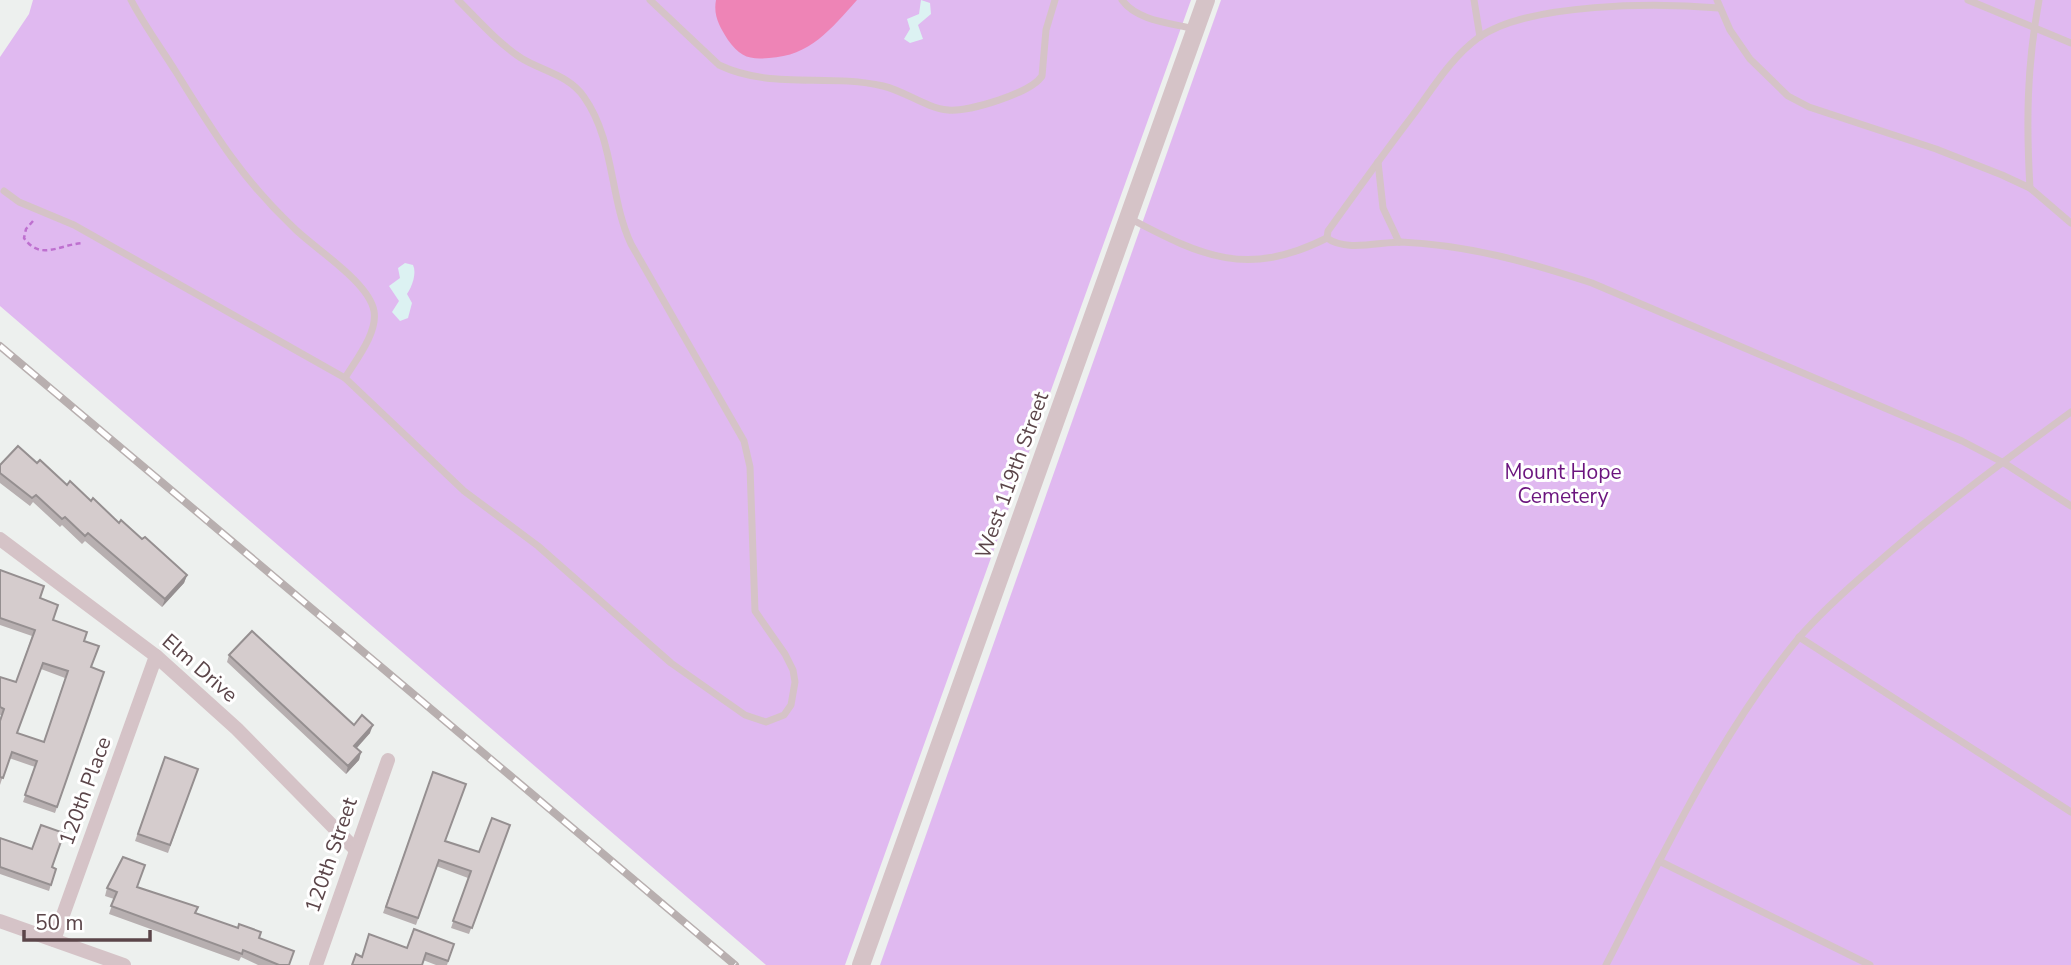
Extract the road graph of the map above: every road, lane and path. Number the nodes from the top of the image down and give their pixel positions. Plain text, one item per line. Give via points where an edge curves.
1 (131, 0) edge
2 (458, 0) edge
3 (650, 0) edge
4 (1055, 0) edge
5 (1122, 0) edge
6 (1206, 0) edge
7 (1474, 0) edge
8 (1968, 0) edge
9 (2039, 0) edge
10 (1718, 4) edge
11 (2034, 26) junction
12 (1196, 29) junction
13 (1480, 37) junction
14 (2071, 43) edge
15 (1378, 161) junction
16 (2030, 188) junction
17 (4, 191) dead end
18 (49, 215) junction
19 (1128, 218) junction
20 (2071, 223) edge
21 (1327, 238) junction
22 (101, 241) junction
23 (1399, 242) junction
24 (345, 379) junction
25 (2071, 412) edge
26 (2004, 463) junction
27 (2071, 506) edge
28 (0, 538) edge
29 (1799, 637) junction
30 (156, 656) junction
31 (388, 760) dead end
32 (2071, 812) edge
33 (355, 849) junction
34 (1660, 861) junction
35 (0, 921) edge
36 (54, 940) junction
37 (124, 965) edge
38 (316, 965) edge
39 (861, 965) edge
40 (1606, 965) edge
41 (1870, 965) edge

1 - 24 lane via 246,179 316,250 362,288 370,301 372,327
2 - 24 lane via 512,51 563,78 584,96 610,160 617,210 631,244 744,441 750,467 755,611 793,670 794,694 784,715 766,722 746,715 671,663 538,546 464,491
3 - 4 lane via 732,72 771,80 886,86 948,110 1013,95 1038,82
5 - 12 lane via 1146,17
6 - 12 street, West 119th Street
7 - 13 lane
8 - 11 lane
9 - 11 lane
10 - 13 lane via 1568,11 1529,18
10 - 16 lane via 1750,59 1788,96 1969,160
11 - 14 lane
11 - 16 lane via 2026,114
12 - 19 street, West 119th Street
13 - 15 lane via 1444,72
15 - 21 lane
15 - 23 lane via 1383,208
16 - 20 lane
17 - 18 lane
18 - 22 lane
18 - 22 path via 26,229 24,238 36,250
19 - 21 lane via 1209,256 1249,262 1304,249
19 - 39 street, West 119th Street
21 - 23 lane via 1342,244
22 - 24 lane
23 - 26 lane via 1480,250 1592,283 1908,416
25 - 26 lane
26 - 27 lane
26 - 29 lane via 1884,557
28 - 30 street, Elm Drive
29 - 32 lane
29 - 34 lane via 1736,724
30 - 33 street, Elm Drive via 237,729
30 - 36 street, 120th Place
31 - 33 street, 120th Street
33 - 38 street, 120th Street
34 - 40 lane
34 - 41 lane
35 - 36 street
36 - 37 street

